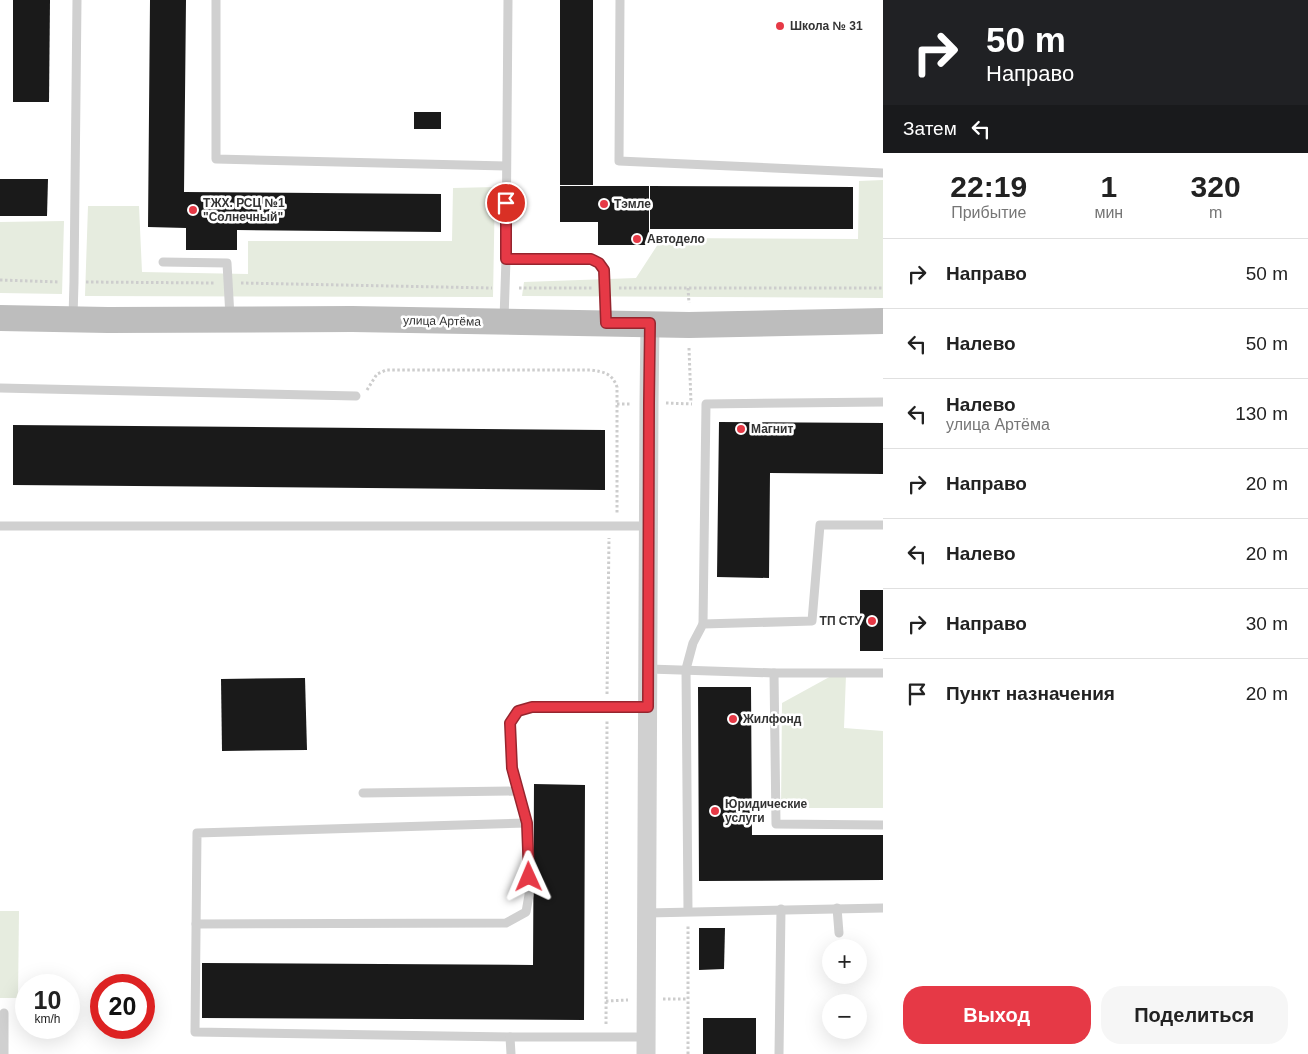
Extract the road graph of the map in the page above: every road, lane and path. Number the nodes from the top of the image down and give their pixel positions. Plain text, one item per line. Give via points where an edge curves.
1 (77, 0) edge
2 (216, 0) edge
3 (508, 0) edge
4 (620, 0) edge
5 (506, 166) junction
6 (883, 172) edge
7 (506, 259) junction
8 (163, 262) dead end
9 (0, 280) edge
10 (74, 282) junction
11 (228, 283) junction
12 (506, 288) junction
13 (605, 288) junction
14 (688, 288) junction
15 (883, 288) edge
16 (689, 303) dead end
17 (0, 318) edge
18 (230, 319) junction
19 (72, 320) junction
20 (883, 321) edge
21 (504, 322) junction
22 (606, 323) junction
23 (650, 323) junction
24 (689, 348) dead end
25 (0, 388) edge
26 (356, 396) joint
27 (883, 402) edge
28 (658, 403) dead end
29 (617, 404) junction
30 (638, 404) dead end
31 (691, 404) junction
32 (706, 404) junction
33 (883, 525) edge
34 (0, 526) edge
35 (612, 526) junction
36 (649, 526) junction
37 (703, 624) junction
38 (649, 669) junction
39 (686, 669) junction
40 (774, 673) junction
41 (883, 673) edge
42 (607, 707) junction
43 (648, 707) junction
44 (518, 791) junction
45 (364, 794) dead end
46 (527, 823) junction
47 (883, 825) edge
48 (837, 908) junction
49 (883, 908) edge
50 (781, 909) junction
51 (688, 911) junction
52 (647, 913) junction
53 (196, 924) junction
54 (838, 933) dead end
55 (688, 999) junction
56 (634, 1000) dead end
57 (655, 1000) dead end
58 (606, 1001) junction
59 (4, 1013) dead end
60 (510, 1037) junction
61 (606, 1037) junction
62 (646, 1046) edge
63 (4, 1054) edge
64 (511, 1054) edge
65 (688, 1054) edge
66 (778, 1054) edge

1 - 10 lane
2 - 5 lane via 216,159
3 - 5 lane
4 - 6 lane via 619,161
5 - 7 lane
7 - 12 lane
7 - 13 lane via 591,259 604,270
8 - 11 lane via 227,263
9 - 10 path
10 - 11 path
10 - 19 lane
11 - 12 path
11 - 18 lane
12 - 13 path
12 - 21 lane
13 - 14 path
13 - 22 lane
14 - 15 path
14 - 16 path
17 - 19 main road, улица Артёма
18 - 19 main road, улица Артёма
18 - 21 main road, улица Артёма
20 - 23 main road, улица Артёма
21 - 22 main road, улица Артёма
22 - 23 main road, улица Артёма
23 - 36 street
24 - 31 path
25 - 26 lane
26 - 29 path via 364,393 377,374 386,370 591,370 606,372 614,379
27 - 32 lane
28 - 31 path
29 - 30 path
29 - 35 path via 617,511
31 - 32 path
32 - 37 lane
33 - 37 lane via 820,525 812,621
34 - 35 lane
35 - 36 lane
35 - 42 path via 609,535
36 - 38 street
37 - 39 lane via 692,643
38 - 39 lane
38 - 43 street
39 - 40 lane
39 - 51 lane
40 - 41 lane
40 - 47 lane via 776,824
42 - 43 lane
42 - 44 lane via 532,707 518,711 510,723 512,768
42 - 58 path
43 - 52 street
44 - 45 lane
44 - 46 lane
46 - 53 lane via 197,833
46 - 53 lane via 529,895 526,912 506,924
48 - 49 lane
48 - 50 lane
48 - 54 lane
50 - 51 lane
50 - 66 lane
51 - 52 lane
51 - 55 path
52 - 62 street
53 - 60 lane via 195,1032
55 - 57 path
55 - 65 path
56 - 58 path
58 - 61 path
59 - 63 lane
60 - 61 lane
60 - 64 lane
61 - 62 lane

